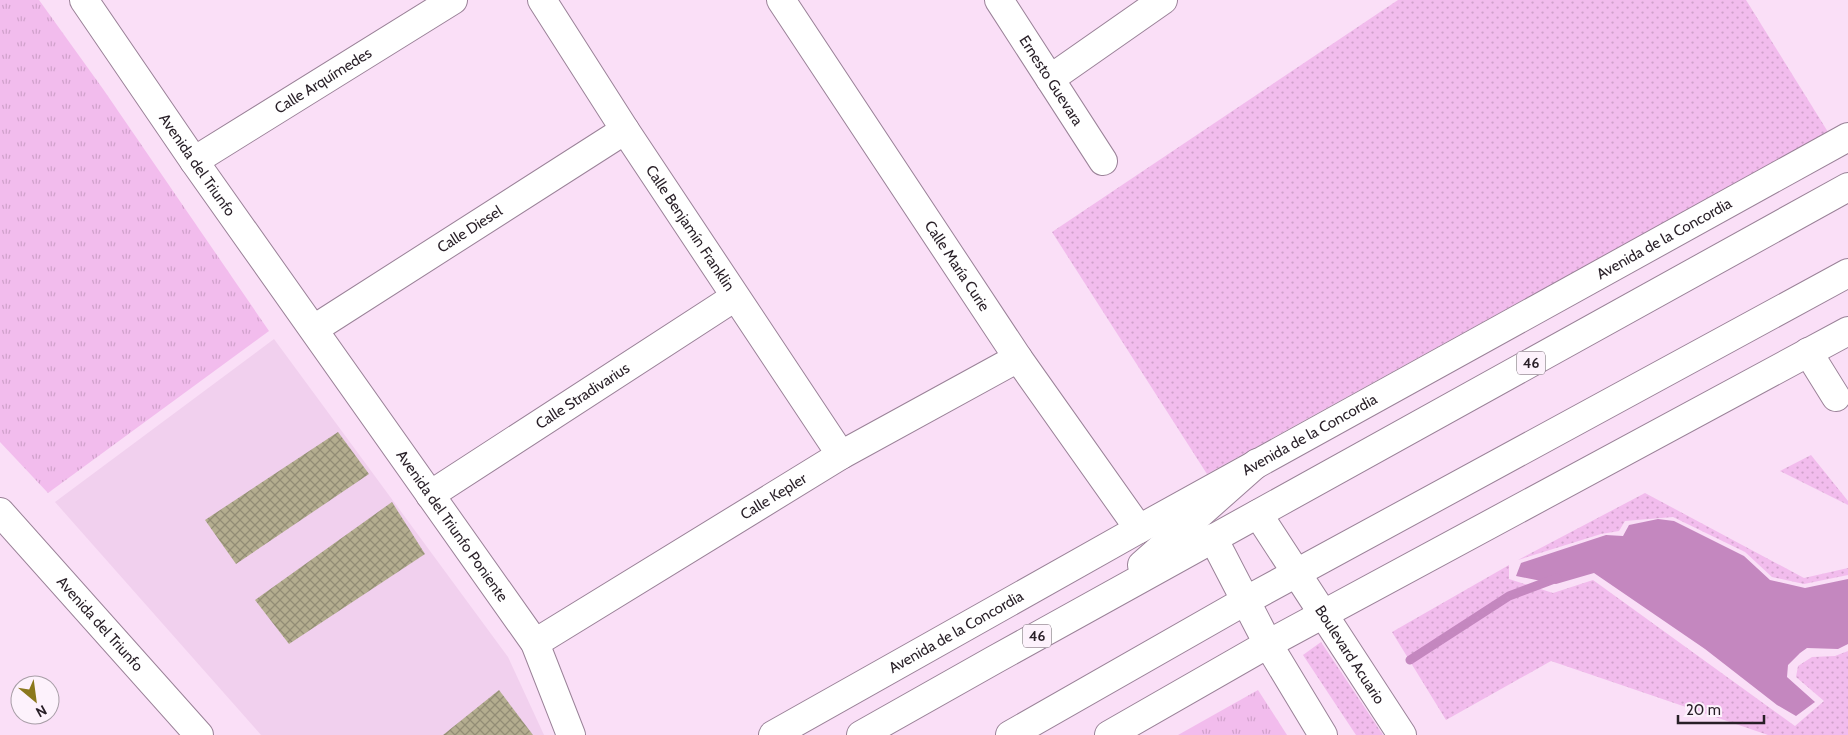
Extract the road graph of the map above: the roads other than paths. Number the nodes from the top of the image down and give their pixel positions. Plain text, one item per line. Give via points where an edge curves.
1 (452, 0) edge
2 (542, 0) edge
3 (781, 0) edge
4 (1000, 0) edge
5 (1163, 0) edge
6 (90, 2) edge
7 (1050, 79) junction
8 (625, 130) junction
9 (1848, 138) edge
10 (1103, 160) dead end
11 (194, 161) junction
12 (1848, 187) edge
13 (1848, 274) edge
14 (735, 297) junction
15 (314, 329) junction
16 (1848, 331) edge
17 (1808, 352) junction
18 (1018, 358) junction
19 (1836, 397) dead end
20 (841, 455) junction
21 (1257, 463) junction
22 (430, 495) junction
23 (0, 512) edge
24 (1258, 514) junction
25 (1139, 529) junction
26 (1213, 538) junction
27 (1296, 573) junction
28 (1105, 598) junction
29 (1245, 601) junction
30 (1323, 614) junction
31 (535, 643) junction
32 (1268, 644) junction
33 (199, 735) edge
34 (571, 735) edge
35 (773, 735) edge
36 (861, 735) edge
37 (1010, 735) edge
38 (1109, 735) edge
39 (1323, 735) edge
40 (1402, 735) edge

1 - 11 street, Calle Arquímedes
2 - 8 street, Calle Benjamín Franklin
3 - 18 street, Calle María Curie
4 - 7 street, Ernesto Guevara
5 - 7 street
6 - 11 street, Avenida del Triunfo
7 - 10 street, Ernesto Guevara
8 - 14 street, Calle Benjamín Franklin
8 - 15 street, Calle Diesel
9 - 21 street, Avenida de la Concordia
11 - 15 street, Avenida del Triunfo
12 - 24 street, 46
13 - 27 street
14 - 20 street, Calle Benjamín Franklin
14 - 22 street, Calle Stradivarius
15 - 22 street, Avenida del Triunfo Poniente
16 - 17 street
17 - 19 street
17 - 30 street
18 - 20 street, Calle Kepler
18 - 25 street, Calle María Curie
20 - 31 street, Calle Kepler
21 - 25 street, Avenida de la Concordia
21 - 28 street
22 - 31 street, Avenida del Triunfo Poniente
23 - 33 street, Avenida del Triunfo
24 - 26 street, 46
24 - 27 street, Boulevard Acuario
25 - 35 street, Avenida de la Concordia
26 - 28 street, 46
26 - 29 street
27 - 29 street
27 - 30 street, Boulevard Acuario
28 - 36 street, 46
29 - 32 street
29 - 37 street
30 - 32 street
30 - 40 street, Boulevard Acuario
31 - 34 street, Avenida del Triunfo Poniente
32 - 38 street
32 - 39 street

